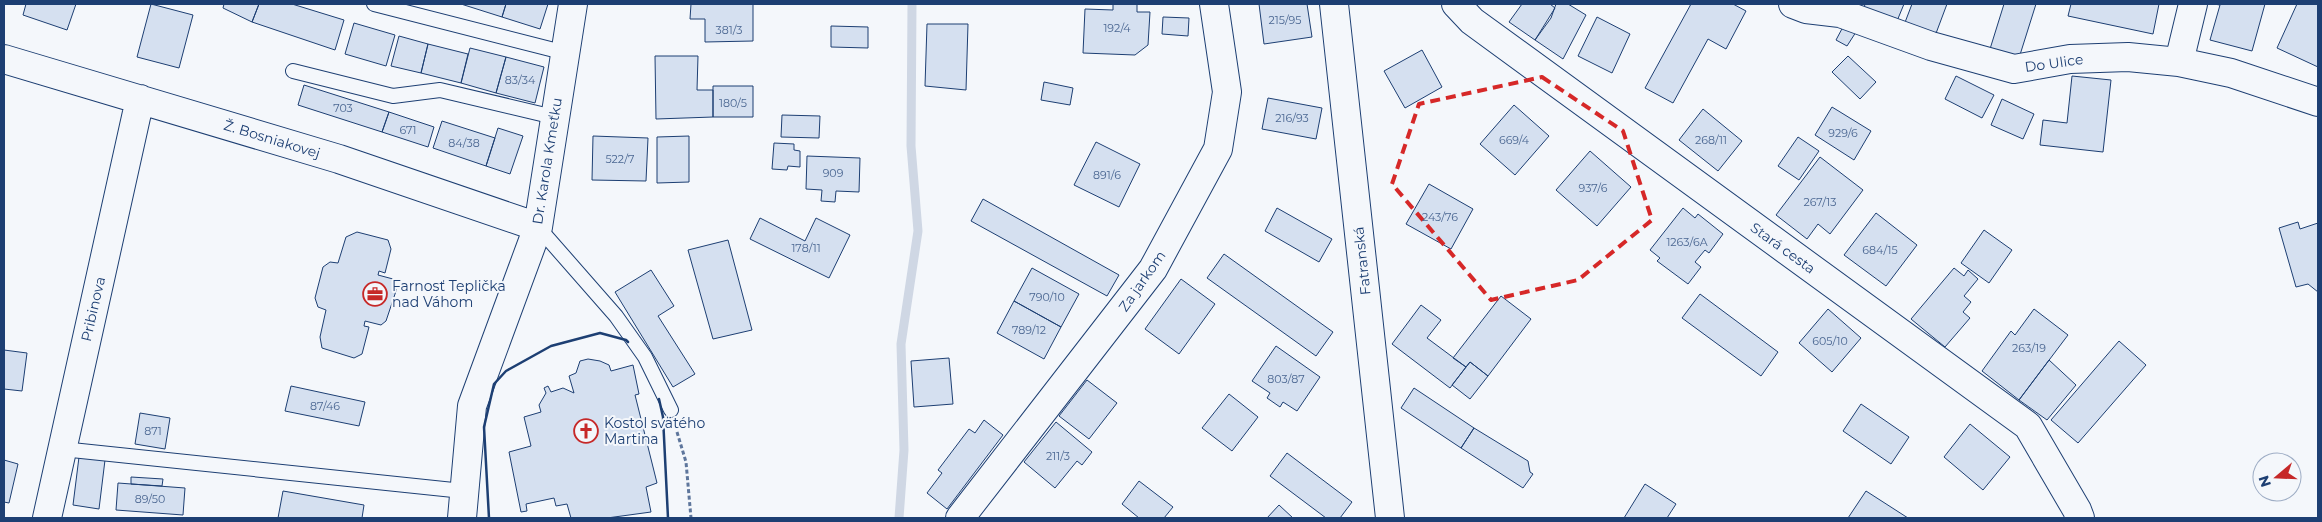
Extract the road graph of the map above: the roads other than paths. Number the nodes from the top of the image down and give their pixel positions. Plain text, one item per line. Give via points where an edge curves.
1 (374, 4) edge
2 (572, 4) edge
3 (1214, 4) edge
4 (1334, 4) edge
5 (1456, 4) edge
6 (1793, 4) edge
7 (2193, 4) edge
8 (566, 53) junction
9 (4, 59) edge
10 (2179, 62) junction
11 (293, 71) dead end
12 (140, 99) junction
13 (2318, 102) edge
14 (554, 117) junction
15 (538, 227) junction
16 (671, 410) road end
17 (62, 449) junction
18 (463, 490) junction
19 (48, 518) edge
20 (462, 518) edge
21 (960, 518) edge
22 (1390, 518) edge
23 (2080, 518) edge

1 - 8 lane
2 - 8 street, Dr. Karola Kmeťku
3 - 21 street, Za jarkom via 1227,92 1218,150 1153,269
4 - 22 street, Fatranská
5 - 23 street, Stará cesta via 1472,21 2028,426
6 - 10 street, Do Ulice via 1840,13 1931,46 2014,69 2070,59 2128,57
7 - 10 street
8 - 14 street, Dr. Karola Kmeťku
9 - 12 street, Ž. Bosniakovej
10 - 13 street, Do Ulice via 2231,73
11 - 14 lane via 392,96 440,90
12 - 15 street, Ž. Bosniakovej via 339,159
12 - 17 street, Pribinova
14 - 15 street, Dr. Karola Kmeťku
15 - 16 lane via 616,316 645,357
15 - 18 street, Dr. Karola Kmeťku via 472,406
17 - 18 lane
17 - 19 street, Pribinova
18 - 20 street, Dr. Karola Kmeťku

